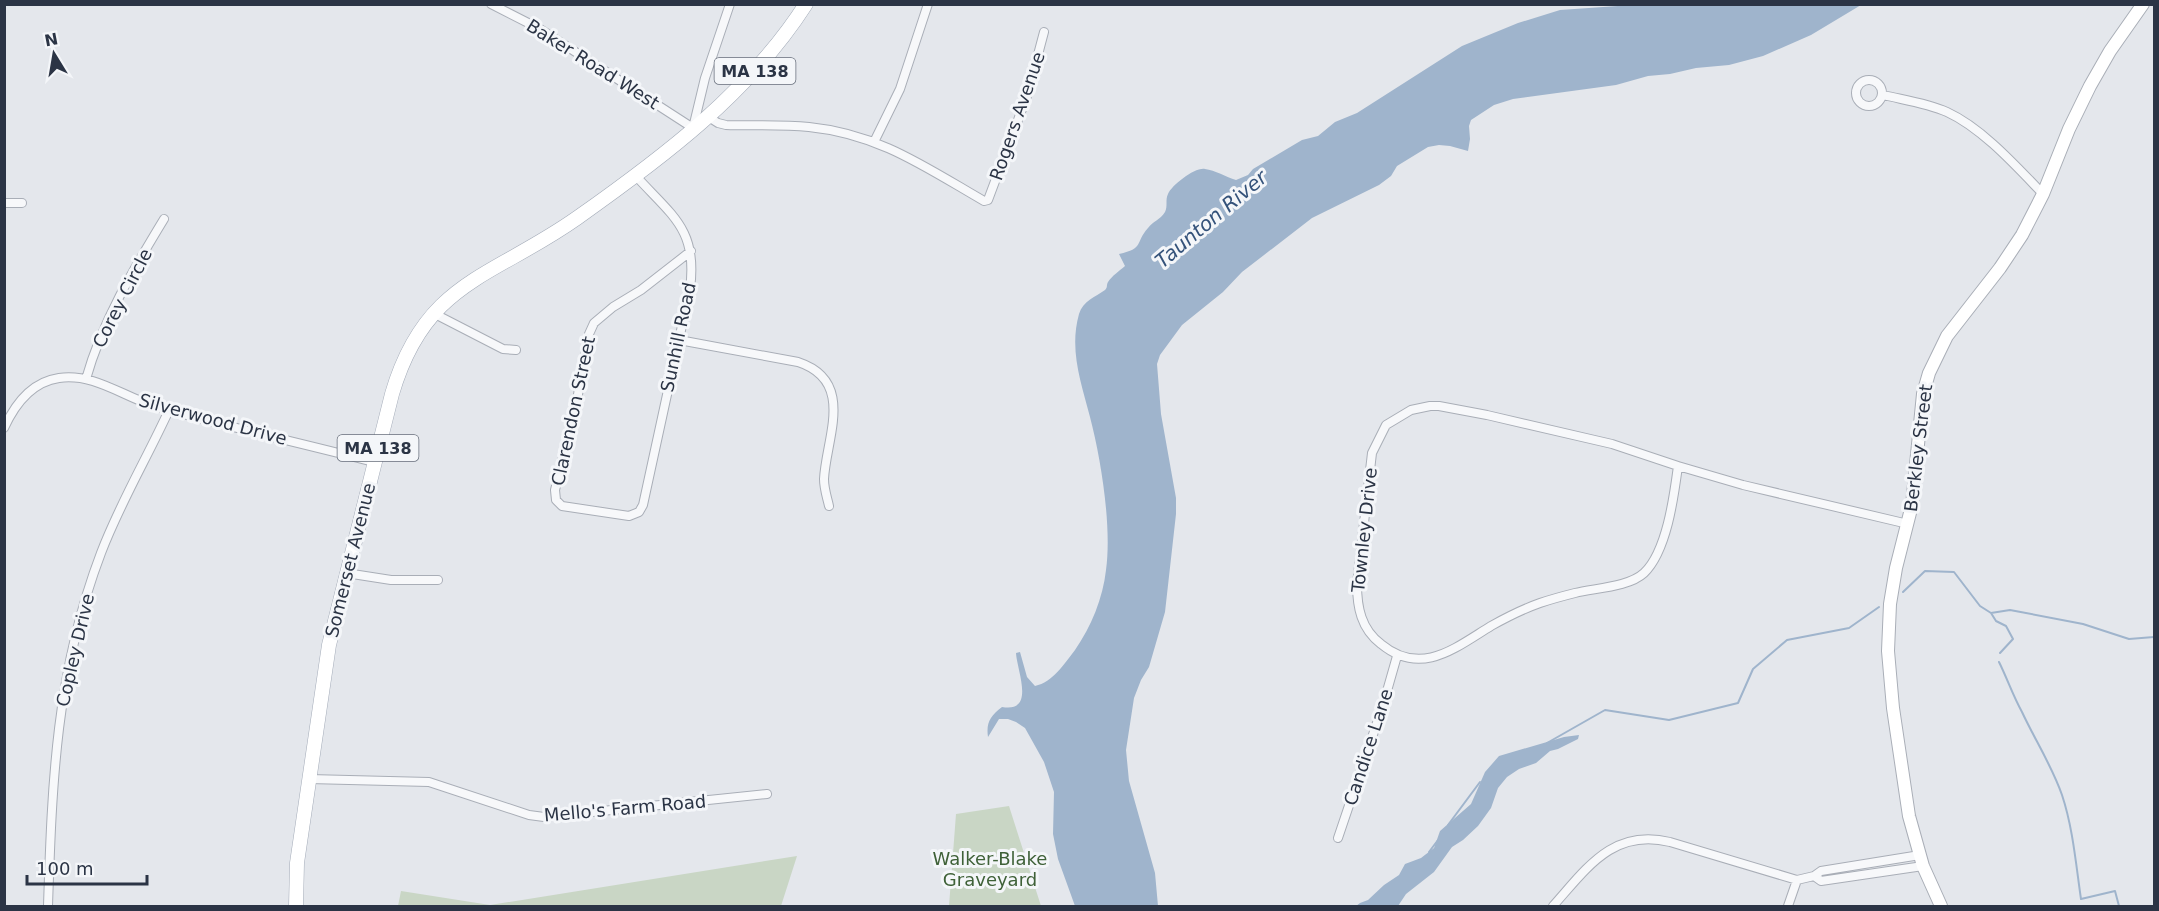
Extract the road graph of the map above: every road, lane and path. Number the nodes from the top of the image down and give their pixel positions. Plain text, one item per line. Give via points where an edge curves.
1 (490, 4) edge
2 (730, 4) edge
3 (806, 4) edge
4 (928, 4) edge
5 (2143, 4) edge
6 (1044, 32) dead end
7 (1883, 95) dead end
8 (707, 116) junction
9 (693, 128) junction
10 (874, 142) junction
11 (635, 175) junction
12 (2043, 194) junction
13 (4, 203) edge
14 (22, 203) dead end
15 (164, 219) dead end
16 (691, 251) junction
17 (433, 313) junction
18 (679, 340) junction
19 (516, 350) dead end
20 (86, 379) junction
21 (169, 410) junction
22 (4, 428) edge
23 (374, 462) junction
24 (1678, 466) junction
25 (830, 506) dead end
26 (637, 514) joint
27 (1908, 524) junction
28 (346, 573) junction
29 (438, 580) dead end
30 (1398, 656) junction
31 (309, 779) junction
32 (767, 794) dead end
33 (1338, 838) dead end
34 (1921, 860) junction
35 (1797, 880) junction
36 (48, 906) edge
37 (296, 906) edge
38 (1553, 906) edge
39 (1788, 906) edge
40 (1941, 906) edge

1 - 9 street, Baker Road West via 540,29
2 - 9 street
3 - 8 main road, MA 138 via 772,53
4 - 10 street via 900,90
5 - 12 main road, Berkley Street via 2090,86 2068,129
6 - 10 street, Rogers Avenue via 1027,96 988,200
7 - 12 street via 1939,109 1958,118
8 - 9 main road, MA 138
8 - 10 street via 718,123 809,127
9 - 11 main road, Somerset Avenue / MA 138
11 - 16 street, Sunhill Road via 680,225
11 - 17 main road, Somerset Avenue / MA 138 via 552,236 464,285
12 - 27 main road, Berkley Street via 2016,245 1952,328 1929,373 1923,394
13 - 14 street
15 - 20 street, Corey Circle via 112,313
16 - 18 street, Sunhill Road via 690,289
16 - 26 street, Clarendon Street via 594,323 555,490 556,500 565,507 626,516
17 - 19 street via 503,349
17 - 23 main road, Somerset Avenue / MA 138 via 402,362
18 - 25 street via 798,362 821,375 834,406 824,476
18 - 26 street, Sunhill Road via 643,505
20 - 21 street, Silverwood Drive
20 - 22 street, Silverwood Drive via 60,378 37,386 19,401
21 - 23 street, Silverwood Drive
21 - 36 street, Copley Drive via 100,555 70,659 55,749
23 - 28 main road, Somerset Avenue / MA 138
24 - 27 street, Townley Drive
24 - 30 street via 1663,538 1642,575 1529,607 1440,656
24 - 30 street, Townley Drive via 1612,444 1438,406 1400,416 1381,432 1372,453 1357,596 1368,631
27 - 34 main road, Berkley Street via 1893,585 1888,645 1904,791
28 - 29 street via 392,580
28 - 31 main road, Somerset Avenue / MA 138 via 326,664
30 - 33 street, Candice Lane
31 - 32 street, Mello's Farm Road via 429,782 544,817
31 - 37 main road, Somerset Avenue / MA 138 via 297,863
34 - 35 street via 1821,881 1814,876
34 - 40 main road, Berkley Street
35 - 38 street via 1655,838 1638,839 1593,861
35 - 39 street

